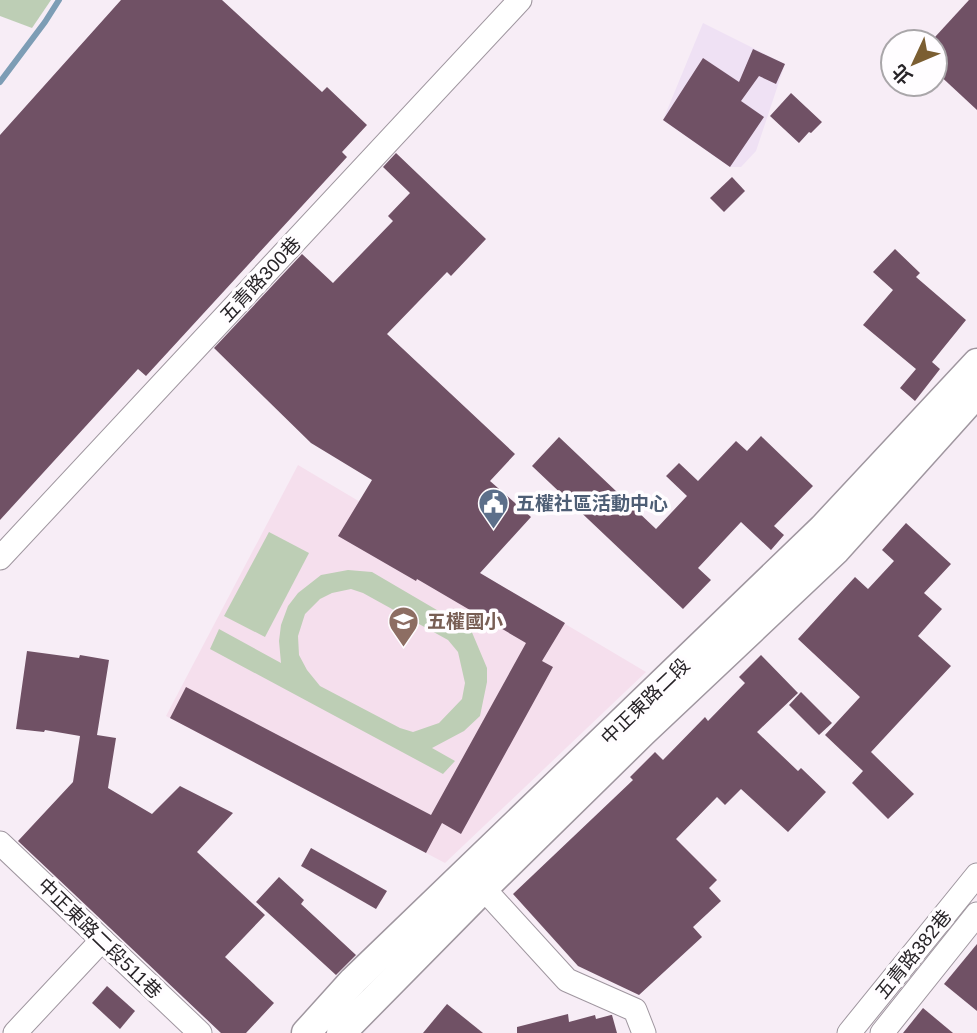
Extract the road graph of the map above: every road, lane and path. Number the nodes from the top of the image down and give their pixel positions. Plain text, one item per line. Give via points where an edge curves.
1 (520, 0) edge
2 (977, 363) edge
3 (977, 393) edge
4 (0, 558) edge
5 (0, 843) edge
6 (977, 875) edge
7 (475, 880) junction
8 (977, 914) edge
9 (102, 940) junction
10 (15, 1033) edge
11 (200, 1033) edge
12 (306, 1033) edge
13 (341, 1033) edge
14 (644, 1033) edge
15 (849, 1033) edge
16 (882, 1033) edge

1 - 4 street, 五青路300巷
2 - 7 main road, 中正東路二段 via 823,528
3 - 7 main road, 中正東路二段 via 836,550 643,732
5 - 9 street, 中正東路二段511巷
6 - 15 street, 五青路382巷
7 - 12 main road, 中正東路二段 via 353,981
7 - 13 main road, 中正東路二段
7 - 14 street via 568,979 635,1010
8 - 16 street, 五青路382巷
9 - 10 street
9 - 11 street, 中正東路二段511巷

